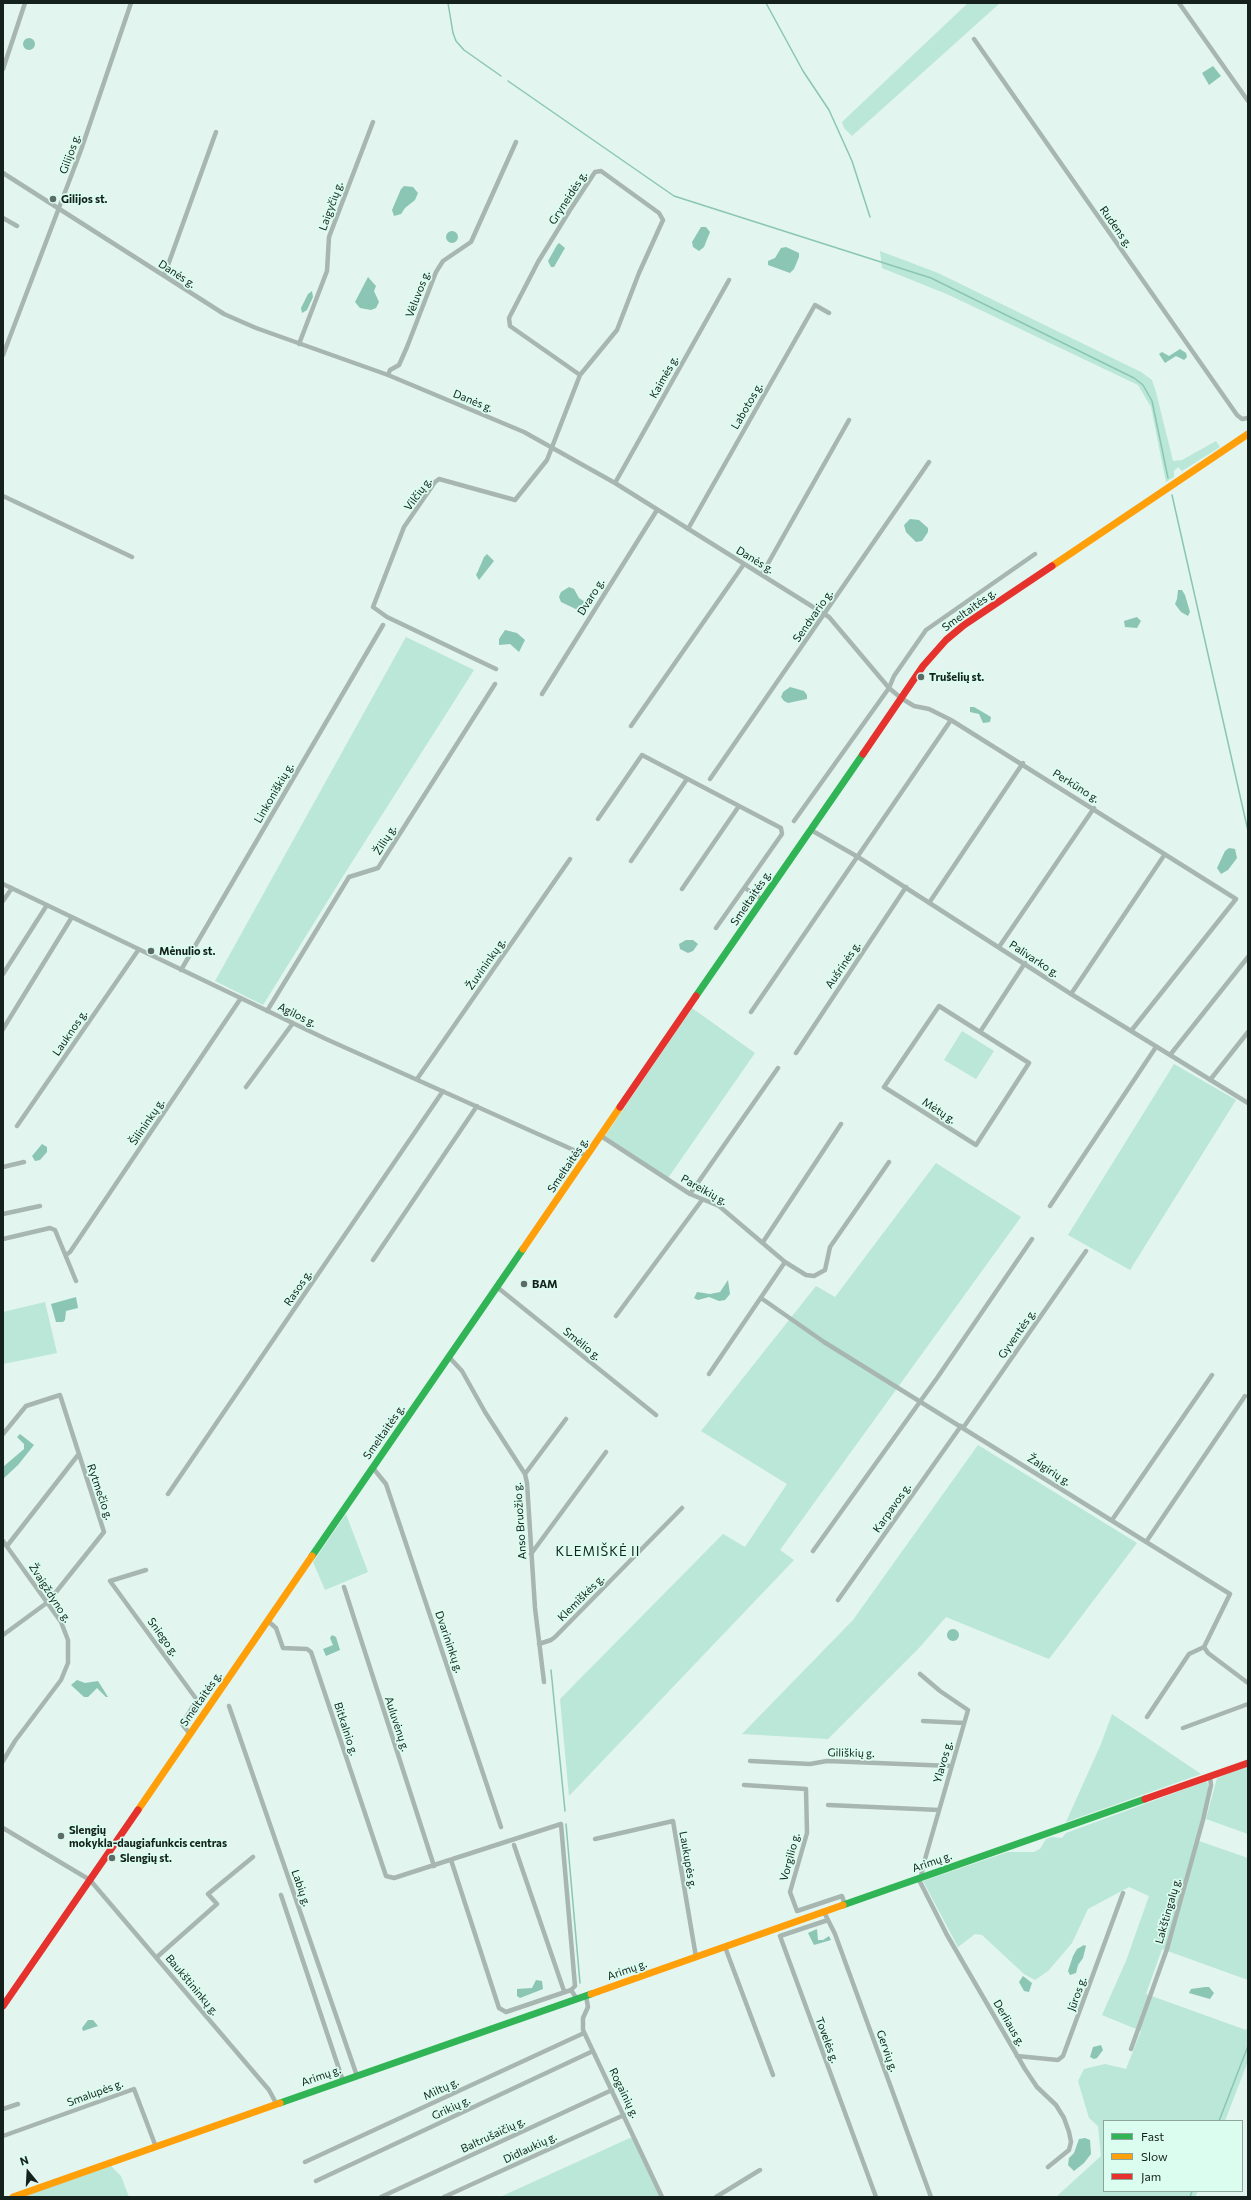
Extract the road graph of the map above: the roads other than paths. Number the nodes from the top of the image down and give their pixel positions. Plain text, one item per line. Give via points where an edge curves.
1 (25, 3) edge
2 (131, 3) edge
3 (1179, 3) edge
4 (974, 39) dead end
5 (3, 69) edge
6 (1248, 101) edge
7 (373, 122) dead end
8 (216, 132) dead end
9 (516, 142) dead end
10 (3, 172) edge
11 (59, 209) junction
12 (3, 218) edge
13 (17, 226) dead end
14 (164, 276) junction
15 (729, 280) dead end
16 (829, 313) dead end
17 (300, 344) junction
18 (3, 355) edge
19 (388, 375) junction
20 (580, 375) junction
21 (1248, 418) edge
22 (849, 420) dead end
23 (1248, 434) edge
24 (553, 447) junction
25 (929, 462) dead end
26 (615, 483) junction
27 (3, 496) edge
28 (657, 510) junction
29 (688, 529) junction
30 (1035, 554) dead end
31 (132, 558) dead end
32 (744, 564) junction
33 (762, 574) junction
34 (825, 614) junction
35 (383, 625) dead end
36 (496, 669) dead end
37 (495, 684) dead end
38 (889, 688) junction
39 (542, 694) dead end
40 (901, 698) junction
41 (951, 720) junction
42 (631, 726) dead end
43 (1023, 763) junction
44 (687, 779) junction
45 (710, 779) dead end
46 (739, 806) junction
47 (1094, 808) junction
48 (598, 819) dead end
49 (794, 821) dead end
50 (811, 830) junction
51 (1165, 854) junction
52 (858, 857) junction
53 (570, 859) dead end
54 (631, 861) dead end
55 (3, 884) edge
56 (12, 888) junction
57 (682, 888) dead end
58 (745, 888) junction
59 (906, 888) junction
60 (763, 900) junction
61 (3, 901) edge
62 (929, 903) junction
63 (47, 905) junction
64 (72, 917) junction
65 (716, 928) dead end
66 (999, 947) junction
67 (139, 949) junction
68 (1248, 957) edge
69 (1025, 963) junction
70 (181, 970) junction
71 (3, 974) edge
72 (1071, 994) junction
73 (241, 998) junction
74 (267, 1011) junction
75 (751, 1012) dead end
76 (293, 1023) junction
77 (3, 1029) edge
78 (1131, 1031) junction
79 (980, 1032) junction
80 (1248, 1032) edge
81 (1156, 1047) junction
82 (796, 1053) dead end
83 (1170, 1055) junction
84 (778, 1068) dead end
85 (417, 1079) junction
86 (1210, 1080) junction
87 (246, 1087) dead end
88 (443, 1091) junction
89 (1248, 1103) edge
90 (476, 1106) junction
91 (841, 1124) dead end
92 (17, 1126) dead end
93 (601, 1136) junction
94 (587, 1156) junction
95 (24, 1162) dead end
96 (889, 1162) dead end
97 (3, 1167) edge
98 (690, 1194) junction
99 (702, 1200) junction
100 (40, 1206) dead end
101 (1050, 1206) dead end
102 (3, 1214) edge
103 (3, 1239) edge
104 (1032, 1239) dead end
105 (763, 1242) junction
106 (1086, 1251) dead end
107 (66, 1255) junction
108 (373, 1260) dead end
109 (785, 1262) junction
110 (76, 1281) dead end
111 (497, 1287) junction
112 (761, 1298) junction
113 (616, 1316) dead end
114 (449, 1357) junction
115 (709, 1374) dead end
116 (1212, 1375) dead end
117 (1245, 1396) dead end
118 (921, 1401) junction
119 (656, 1415) dead end
120 (566, 1419) dead end
121 (962, 1427) junction
122 (3, 1434) edge
123 (606, 1452) dead end
124 (78, 1455) junction
125 (373, 1468) junction
126 (525, 1474) junction
127 (168, 1494) dead end
128 (682, 1508) dead end
129 (1112, 1520) junction
130 (3, 1541) edge
131 (1146, 1542) junction
132 (7, 1546) junction
133 (813, 1551) dead end
134 (531, 1554) junction
135 (146, 1570) dead end
136 (344, 1587) dead end
137 (838, 1600) dead end
138 (48, 1602) junction
139 (268, 1621) junction
140 (3, 1635) edge
141 (539, 1644) junction
142 (1204, 1647) junction
143 (920, 1674) dead end
144 (544, 1682) dead end
145 (1248, 1683) edge
146 (1248, 1704) edge
147 (230, 1706) dead end
148 (1147, 1717) dead end
149 (923, 1721) dead end
150 (964, 1723) junction
151 (1183, 1728) dead end
152 (190, 1734) junction
153 (3, 1761) edge
154 (750, 1761) dead end
155 (1248, 1763) edge
156 (951, 1766) junction
157 (1210, 1776) junction
158 (744, 1785) dead end
159 (828, 1805) dead end
160 (939, 1810) junction
161 (501, 1826) dead end
162 (3, 1828) edge
163 (595, 1838) dead end
164 (514, 1845) dead end
165 (253, 1857) dead end
166 (451, 1860) junction
167 (434, 1866) junction
168 (920, 1878) junction
169 (90, 1880) junction
170 (1123, 1893) dead end
171 (281, 1895) dead end
172 (845, 1905) junction
173 (824, 1912) junction
174 (828, 1920) junction
175 (725, 1947) junction
176 (696, 1957) junction
177 (157, 1958) junction
178 (571, 1990) junction
179 (564, 1992) junction
180 (586, 1996) junction
181 (577, 1999) junction
182 (3, 2006) edge
183 (584, 2033) junction
184 (1131, 2049) dead end
185 (593, 2051) junction
186 (1018, 2056) junction
187 (773, 2075) dead end
188 (356, 2076) junction
189 (343, 2081) junction
190 (612, 2090) junction
191 (18, 2104) dead end
192 (276, 2104) junction
193 (3, 2109) edge
194 (624, 2115) junction
195 (3, 2136) edge
196 (156, 2147) junction
197 (305, 2162) dead end
198 (1048, 2167) dead end
199 (760, 2170) dead end
200 (316, 2181) dead end
201 (13, 2197) edge
202 (381, 2197) edge
203 (444, 2197) edge
204 (662, 2197) edge
205 (716, 2197) edge
206 (876, 2197) edge
207 (930, 2197) edge

1 - 5 street
2 - 11 street, Gilijos g.
3 - 6 street
4 - 21 street, Rudens g. via 1237,415
7 - 17 street, Laigyčių g. via 329,237 327,271
8 - 14 street
9 - 19 street, Vėluvos g. via 471,242 443,262 436,272 407,347 399,364 390,370
10 - 11 street, Danės g.
11 - 14 street, Danės g.
11 - 18 street, Gilijos g.
12 - 13 street
14 - 17 street, Danės g. via 224,314
15 - 26 street, Kaimės g.
16 - 29 street, Labotos g. via 815,305
17 - 19 street, Danės g.
19 - 24 street, Danės g. via 524,432
20 - 20 street, Gryneidės g. via 510,326 509,318 538,262 570,210 595,172 601,171 659,213 663,220 617,330
20 - 24 street, Gryneidės g.
22 - 33 street
23 - 40 main road, Smeltaitės g. via 964,625 935,651
24 - 26 street, Danės g.
24 - 36 street, Vilčių g. via 547,460 515,500 439,479 434,482 404,527 373,607 387,617
25 - 34 street, Sendvario g.
26 - 28 street, Danės g.
27 - 31 street
28 - 29 street, Danės g.
28 - 39 street, Dvaro g.
29 - 32 street, Danės g.
30 - 38 street via 930,626 894,676
32 - 33 street, Danės g.
32 - 42 street
33 - 34 street, Danės g.
34 - 38 street, Danės g.
34 - 45 street, Sendvario g.
35 - 70 street, Linkoniškių g.
37 - 74 street, Žilių g. via 378,868 350,877
38 - 40 street, Danės g.
38 - 49 street
40 - 41 street, Perkūno g. via 914,706 929,709
40 - 50 main road, Smeltaitės g.
41 - 43 street, Perkūno g.
41 - 52 street
43 - 47 street, Perkūno g.
43 - 62 street
44 - 46 street
44 - 48 street via 642,755
44 - 54 street
46 - 57 street
46 - 58 street via 781,828 782,834
47 - 51 street, Perkūno g.
47 - 66 street
50 - 52 street, Palivarko g.
50 - 60 main road, Smeltaitės g.
51 - 72 street
51 - 78 street, Perkūno g. via 1236,899
52 - 59 street, Palivarko g.
52 - 75 street
53 - 85 street, Žuvininkų g.
55 - 56 street, Agilos g.
56 - 61 street
56 - 63 street, Agilos g.
58 - 60 street
58 - 65 street
59 - 62 street, Palivarko g.
59 - 82 street, Aušrinės g.
60 - 93 main road, Smeltaitės g.
62 - 66 street, Palivarko g.
63 - 64 street, Agilos g.
63 - 71 street
64 - 67 street, Agilos g.
64 - 77 street
66 - 69 street, Palivarko g.
67 - 70 street, Agilos g.
67 - 92 street, Lauknos g.
68 - 83 street
69 - 72 street, Palivarko g.
69 - 79 street
70 - 73 street, Agilos g.
72 - 78 street, Palivarko g.
73 - 74 street, Agilos g.
73 - 107 street, Šilininkų g.
74 - 76 street, Agilos g.
76 - 85 street, Agilos g.
76 - 87 street
78 - 81 street, Palivarko g.
79 - 79 street, Mėtų g. via 939,1006 884,1087 976,1145 1029,1063
80 - 86 street
81 - 83 street, Palivarko g.
81 - 101 street
83 - 86 street, Palivarko g.
84 - 98 street
85 - 88 street, Agilos g.
86 - 89 street, Palivarko g.
88 - 90 street, Agilos g.
88 - 127 street, Rasos g.
90 - 94 street, Agilos g.
90 - 108 street
91 - 105 street
93 - 94 main road, Smeltaitės g.
93 - 98 street, Pareikių g.
94 - 111 main road, Smeltaitės g.
95 - 97 street
96 - 109 street, Pareikių g. via 830,1247 825,1270 814,1276 806,1275
98 - 99 street, Pareikių g.
99 - 105 street, Pareikių g. via 719,1206
99 - 113 street
100 - 102 street
103 - 107 street via 50,1228 55,1230
104 - 118 street
105 - 109 street, Pareikių g.
106 - 121 street, Gyventės g.
107 - 110 street
109 - 112 street
111 - 114 main road, Smeltaitės g.
111 - 119 street, Smėlio g.
112 - 115 street
112 - 118 street, Žalgirių g. via 824,1342
114 - 125 main road, Smeltaitės g.
114 - 126 street, Anso Bruožio g. via 462,1371
116 - 129 street
117 - 131 street
118 - 121 street, Žalgirių g.
118 - 133 street
120 - 126 street
121 - 129 street, Žalgirių g.
121 - 137 street, Karpavos g.
122 - 124 street, Rytmečio g. via 26,1406 60,1395
123 - 134 street
124 - 132 street
124 - 138 street, Rytmečio g. via 104,1532
125 - 139 main road, Smeltaitės g.
125 - 161 street, Dvarininkų g. via 386,1484
126 - 134 street, Anso Bruožio g.
128 - 141 street, Klemiškės g. via 555,1637
129 - 131 street, Žalgirių g.
130 - 132 street, Žvaigždyno g.
131 - 142 street, Žalgirių g. via 1230,1594
132 - 138 street, Žvaigždyno g.
134 - 141 street, Anso Bruožio g.
135 - 152 street, Sniego g. via 110,1581 197,1700 182,1724
136 - 167 street, Auluvėnų g.
138 - 140 street
138 - 153 street, Žvaigždyno g. via 61,1622 68,1640 66,1670
139 - 152 main road, Smeltaitės g.
139 - 167 street, Bitkalnio g. via 276,1628 283,1648 307,1649 311,1652 386,1876 394,1878
141 - 144 street, Anso Bruožio g.
142 - 145 street via 1208,1653
142 - 148 street via 1189,1654
143 - 150 street, Ylavos g. via 940,1692 968,1710
146 - 151 street
147 - 188 street, Labių g.
149 - 150 street
150 - 156 street, Ylavos g.
152 - 169 main road, Smeltaitės g.
154 - 156 street, Giliškių g.
155 - 157 main road, Arimų g.
156 - 160 street, Ylavos g.
157 - 168 main road, Arimų g.
157 - 184 street, Lakštingalų g. via 1211,1785 1202,1824 1167,1949
158 - 172 street, Vorgilio g. via 806,1789 807,1833 790,1892 797,1911 842,1896
159 - 160 street
160 - 168 street, Ylavos g.
162 - 169 street, Baukštininkų g.
163 - 176 street, Laukupės g. via 673,1821
164 - 179 street
165 - 177 street via 208,1894 216,1904
166 - 167 street
166 - 178 street via 561,1824 575,1986
166 - 179 street via 499,2008 506,2012
168 - 172 main road, Arimų g.
168 - 186 street, Derliaus g. via 947,1935
169 - 177 street, Baukštininkų g.
169 - 182 main road, Smeltaitės g.
170 - 186 street, Jūros g. via 1063,2056 1058,2060
171 - 189 street
172 - 173 main road, Arimų g.
173 - 174 street, Gervių g.
173 - 175 main road, Arimų g.
174 - 206 street, Tovelės g. via 780,1936
174 - 207 street, Gervių g.
175 - 176 main road, Arimų g.
175 - 187 street
176 - 180 main road, Arimų g.
177 - 192 street, Baukštininkų g. via 269,2090
178 - 179 street
178 - 181 street
180 - 181 main road, Arimų g.
180 - 183 street via 588,2007 582,2025
181 - 188 main road, Arimų g.
183 - 185 street, Rogainių g.
183 - 197 street, Miltų g.
185 - 190 street, Rogainių g.
185 - 200 street, Grikių g.
186 - 198 street, Derliaus g. via 1038,2087 1056,2105 1069,2132 1069,2150
188 - 189 main road, Arimų g.
189 - 192 main road, Arimų g.
190 - 194 street, Rogainių g.
190 - 202 street, Baltrušaičių g.
191 - 193 street
192 - 196 main road, Arimų g.
194 - 203 street, Didlaukių g.
194 - 204 street, Rogainių g.
195 - 196 street, Smalupės g. via 134,2089
196 - 201 main road, Arimų g.
199 - 205 street

